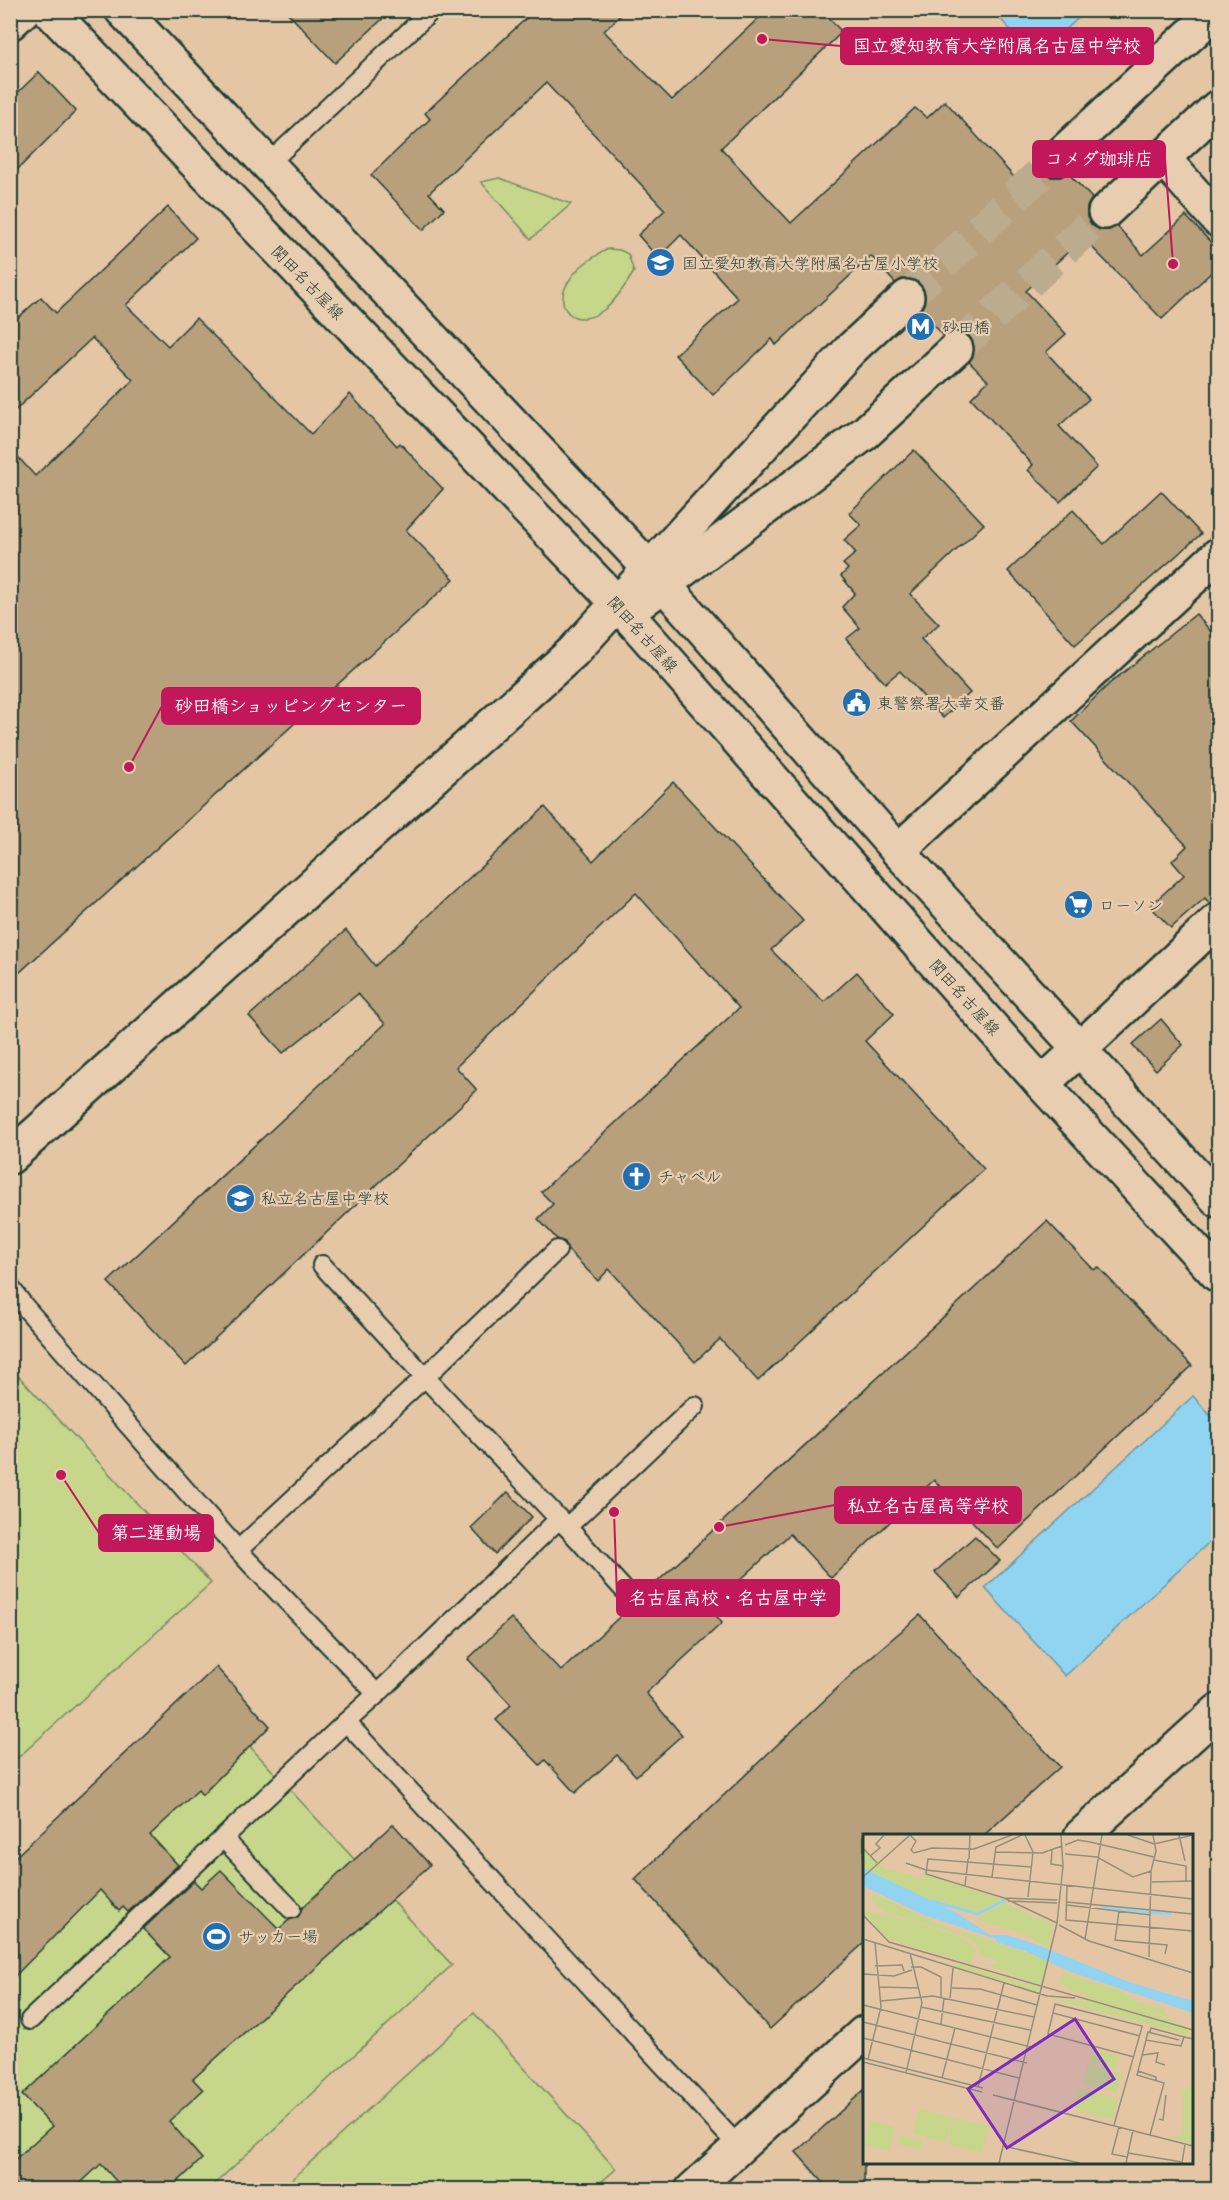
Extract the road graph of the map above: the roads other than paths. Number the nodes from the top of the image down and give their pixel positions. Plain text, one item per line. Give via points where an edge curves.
1 (24, 10) edge
2 (48, 10) edge
3 (122, 10) edge
4 (432, 10) edge
5 (1216, 10) edge
6 (10, 23) edge
7 (1218, 107) edge
8 (1163, 158) junction
9 (1056, 159) tunnel mouth
10 (269, 163) junction
11 (1105, 212) tunnel mouth
12 (1218, 220) edge
13 (907, 297) tunnel mouth
14 (956, 350) tunnel mouth
15 (1218, 555) edge
16 (657, 576) junction
17 (622, 609) junction
18 (898, 851) junction
19 (1218, 920) edge
20 (1078, 1050) junction
21 (1042, 1084) junction
22 (10, 1157) edge
23 (1218, 1200) edge
24 (557, 1250) dead end
25 (322, 1265) dead end
26 (1218, 1275) edge
27 (10, 1287) edge
28 (425, 1377) junction
29 (694, 1406) dead end
30 (563, 1523) junction
31 (238, 1550) junction
32 (626, 1593) dead end
33 (377, 1694) junction
34 (1218, 1710) edge
35 (346, 1722) junction
36 (1083, 1834) edge
37 (223, 1838) junction
38 (291, 1909) dead end
39 (30, 2020) dead end
40 (863, 2034) edge
41 (740, 2146) junction
42 (692, 2190) edge

1 - 6 main road
2 - 17 main road, 関田名古屋線
3 - 10 main road
4 - 10 lane
5 - 9 main road
7 - 8 main road
8 - 11 main road
8 - 12 main road
10 - 16 main road
13 - 16 main road via 850,350
14 - 16 main road via 865,433
15 - 18 main road
16 - 17 main road
16 - 18 main road
17 - 21 main road, 関田名古屋線
17 - 22 main road
18 - 20 main road
19 - 20 main road
20 - 21 main road
20 - 23 main road
21 - 26 main road, 関田名古屋線
24 - 28 lane
25 - 28 lane
27 - 31 lane
28 - 30 lane
28 - 31 lane
29 - 30 lane
30 - 32 lane
30 - 33 lane
31 - 33 lane
33 - 35 lane
34 - 36 main road
35 - 37 lane
35 - 41 lane
37 - 38 lane
37 - 39 lane
40 - 41 main road
41 - 42 main road

